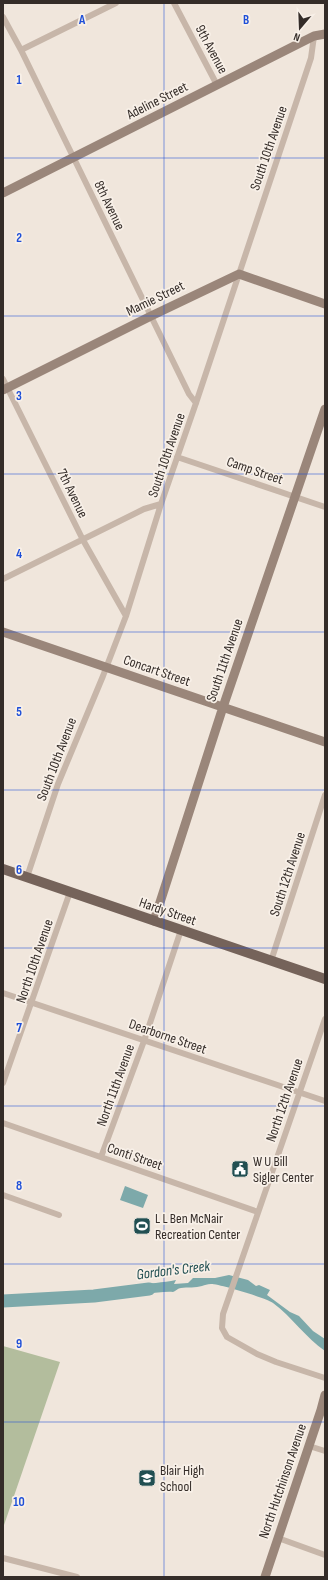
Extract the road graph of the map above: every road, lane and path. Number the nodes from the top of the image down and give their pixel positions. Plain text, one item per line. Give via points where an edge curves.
1 (116, 3) edge
2 (174, 3) edge
3 (3, 17) edge
4 (325, 34) edge
5 (314, 36) junction
6 (20, 50) junction
7 (217, 86) junction
8 (73, 158) junction
9 (3, 193) edge
10 (239, 274) junction
11 (325, 304) edge
12 (151, 316) junction
13 (3, 379) edge
14 (5, 389) edge
15 (196, 403) junction
16 (325, 409) edge
17 (177, 457) junction
18 (295, 496) junction
19 (161, 504) junction
20 (325, 507) edge
21 (83, 540) junction
22 (3, 579) edge
23 (126, 616) junction
24 (3, 632) edge
25 (105, 667) junction
26 (223, 707) junction
27 (325, 742) edge
28 (325, 795) edge
29 (3, 869) edge
30 (27, 877) junction
31 (70, 892) junction
32 (154, 921) junction
33 (181, 930) junction
34 (271, 961) junction
35 (325, 979) edge
36 (3, 993) edge
37 (32, 1002) junction
38 (325, 1019) edge
39 (144, 1040) junction
40 (3, 1083) edge
41 (299, 1092) junction
42 (325, 1101) edge
43 (3, 1123) edge
44 (101, 1157) junction
45 (3, 1195) edge
46 (258, 1212) junction
47 (59, 1215) dead end
48 (325, 1378) edge
49 (325, 1394) edge
50 (309, 1446) junction
51 (325, 1451) edge
52 (278, 1538) junction
53 (325, 1555) edge
54 (3, 1558) edge
55 (78, 1577) edge
56 (265, 1577) edge

1 - 6 street
2 - 7 street, 9th Avenue
3 - 6 street, 8th Avenue
4 - 5 street, Adeline Street
5 - 7 street, Adeline Street
5 - 10 street, South 10th Avenue via 311,58
6 - 8 street, 8th Avenue
7 - 8 street, Adeline Street
8 - 9 street, Adeline Street
8 - 12 street, 8th Avenue
10 - 11 street
10 - 12 street, Mamie Street
10 - 15 street, South 10th Avenue
12 - 14 street, Mamie Street
12 - 15 street, 8th Avenue via 189,394
13 - 14 street, 7th Avenue
14 - 21 street, 7th Avenue
15 - 17 street, South 10th Avenue
16 - 18 street, South 11th Avenue
17 - 18 street, Camp Street
17 - 19 street, South 10th Avenue
18 - 20 street, Camp Street
18 - 26 street, South 11th Avenue
19 - 21 street via 144,509
19 - 23 street, South 10th Avenue
21 - 22 street
21 - 23 street, 7th Avenue
23 - 25 street, South 10th Avenue
24 - 25 street, Concart Street
25 - 26 street, Concart Street
25 - 30 street, South 10th Avenue via 58,784
26 - 27 street, Concart Street
26 - 32 street, South 11th Avenue
28 - 34 street, South 12th Avenue
29 - 30 main road, Hardy Street
30 - 31 main road, Hardy Street
31 - 32 main road, Hardy Street
31 - 37 street, North 10th Avenue
32 - 33 main road, Hardy Street
33 - 34 main road, Hardy Street
33 - 39 street, North 11th Avenue
34 - 35 main road, Hardy Street
36 - 37 street, Dearborne Street
37 - 39 street, Dearborne Street
37 - 40 street, North 10th Avenue
38 - 41 street, North 12th Avenue
39 - 41 street, Dearborne Street
39 - 44 street, North 11th Avenue
41 - 42 street, Dearborne Street
41 - 46 street, North 12th Avenue
43 - 44 street, Conti Street
44 - 46 street, Conti Street
45 - 47 street
46 - 48 street, North 12th Avenue via 227,1301 222,1328 227,1337 257,1354
49 - 50 street, North Hutchinson Avenue
50 - 51 street
50 - 52 street, North Hutchinson Avenue
52 - 53 street
52 - 56 street, North Hutchinson Avenue
54 - 55 street

